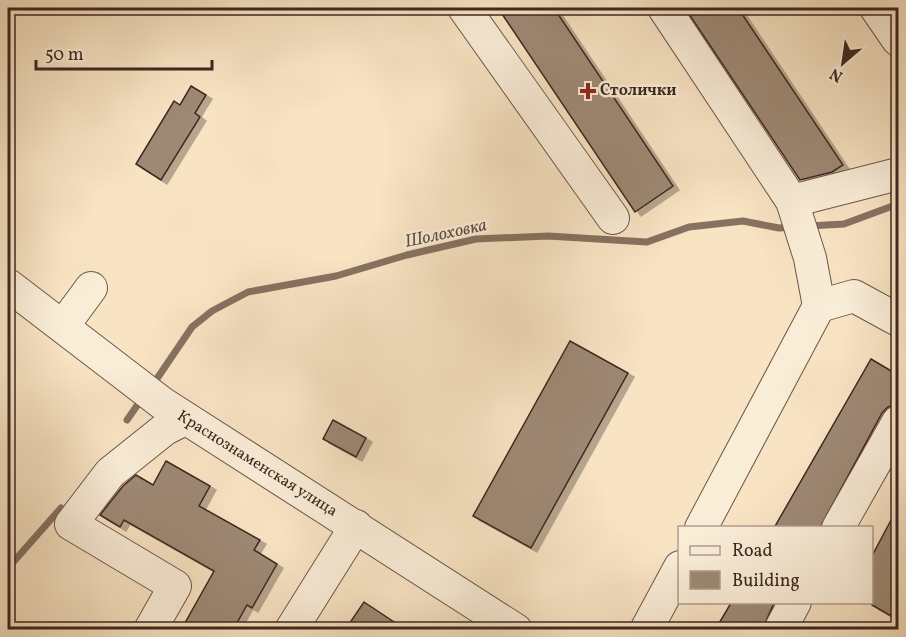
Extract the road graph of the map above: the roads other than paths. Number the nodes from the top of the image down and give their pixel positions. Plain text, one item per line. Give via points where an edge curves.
1 (464, 8) edge
2 (664, 8) edge
3 (876, 8) edge
4 (898, 40) edge
5 (898, 174) edge
6 (792, 201) junction
7 (613, 218) dead end
8 (8, 285) edge
9 (91, 288) dead end
10 (819, 306) junction
11 (898, 320) edge
12 (63, 326) junction
13 (174, 411) junction
14 (898, 422) edge
15 (356, 526) junction
16 (702, 526) edge
17 (839, 526) edge
18 (678, 571) edge
19 (794, 604) edge
20 (150, 630) edge
21 (291, 630) edge
22 (516, 630) edge
23 (646, 630) edge
24 (780, 630) edge

1 - 7 street
2 - 6 street
3 - 4 street
5 - 6 street
6 - 10 street via 810,258
8 - 12 street, Краснознаменская улица
9 - 12 street
10 - 11 street via 854,296
10 - 16 street
12 - 13 street, Краснознаменская улица
13 - 15 street, Краснознаменская улица
13 - 20 street via 165,429 110,473 70,524 175,586
14 - 17 street
15 - 21 street
15 - 22 street, Краснознаменская улица
18 - 23 street
19 - 24 street

